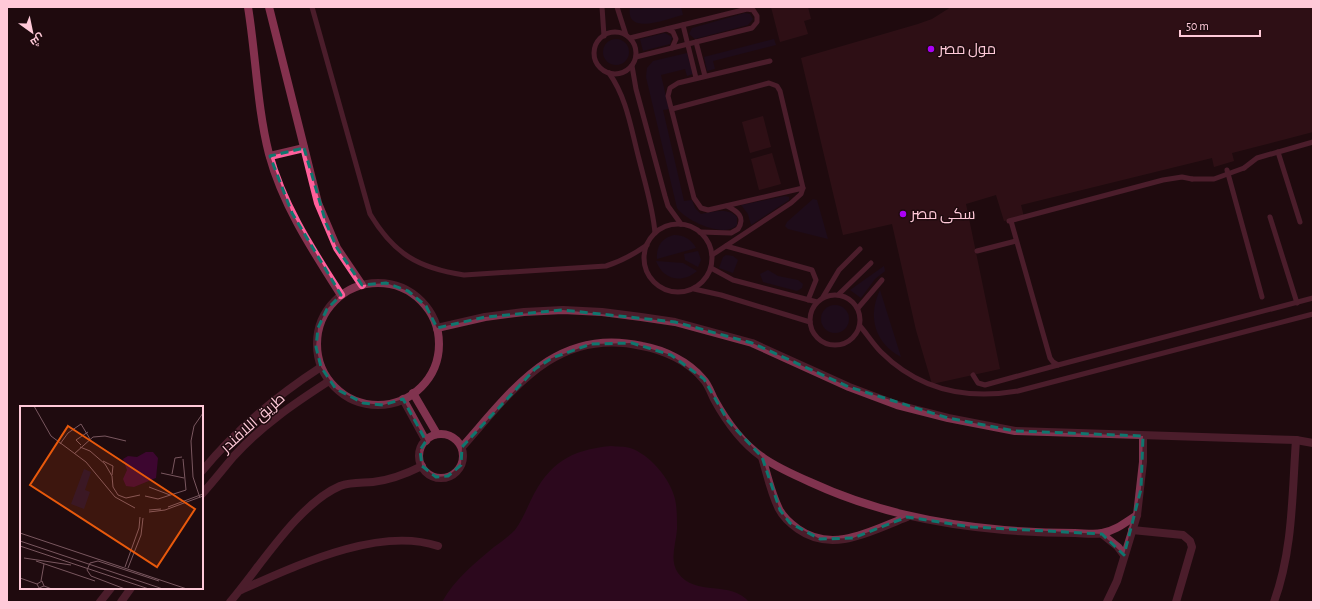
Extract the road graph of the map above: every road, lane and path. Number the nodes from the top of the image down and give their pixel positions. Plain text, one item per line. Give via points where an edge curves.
1 (248, 7) edge
2 (269, 7) edge
3 (312, 7) edge
4 (602, 7) edge
5 (617, 7) edge
6 (683, 25) junction
7 (667, 29) junction
8 (604, 36) junction
9 (628, 37) junction
10 (696, 42) junction
11 (688, 44) junction
12 (672, 48) junction
13 (636, 57) junction
14 (770, 60) dead end
15 (632, 66) junction
16 (609, 73) junction
17 (705, 76) junction
18 (696, 78) junction
19 (672, 109) junction
20 (1313, 142) edge
21 (304, 148) junction
22 (1278, 152) junction
23 (270, 156) junction
24 (1227, 170) dead end
25 (803, 188) junction
26 (727, 206) junction
27 (1270, 217) dead end
28 (1300, 222) dead end
29 (681, 224) junction
30 (700, 232) junction
31 (655, 233) junction
32 (1016, 241) junction
33 (646, 245) junction
34 (726, 246) junction
35 (860, 249) dead end
36 (977, 251) dead end
37 (712, 256) junction
38 (871, 264) dead end
39 (711, 268) junction
40 (882, 280) dead end
41 (362, 284) junction
42 (694, 289) junction
43 (838, 294) junction
44 (340, 295) junction
45 (1262, 296) dead end
46 (823, 297) junction
47 (1313, 298) edge
48 (808, 300) junction
49 (817, 302) junction
50 (1296, 303) junction
51 (858, 308) junction
52 (1313, 314) edge
53 (810, 322) junction
54 (860, 326) junction
55 (437, 328) junction
56 (1058, 364) junction
57 (321, 367) junction
58 (973, 375) dead end
59 (329, 381) junction
60 (413, 394) junction
61 (403, 400) junction
62 (437, 434) junction
63 (1144, 436) junction
64 (1296, 440) junction
65 (426, 441) junction
66 (1313, 443) edge
67 (462, 447) junction
68 (762, 457) junction
69 (422, 466) junction
70 (203, 470) edge
71 (203, 493) edge
72 (1137, 515) junction
73 (907, 516) junction
74 (1132, 530) junction
75 (1102, 534) junction
76 (438, 546) dead end
77 (1124, 555) junction
78 (110, 589) edge
79 (130, 589) edge
80 (240, 590) junction
81 (100, 602) edge
82 (121, 602) edge
83 (230, 602) edge
84 (1107, 602) edge
85 (1176, 602) edge
86 (1274, 602) edge

1 - 23 street via 264,132
2 - 21 street
3 - 33 lane via 370,214 382,233 399,251 441,271 464,275 606,266 634,255
4 - 8 lane
5 - 9 lane
6 - 7 lane
6 - 10 lane via 747,9 753,10 757,16 757,22 752,28
6 - 11 lane
7 - 9 lane
7 - 12 lane via 673,32 676,39
8 - 9 lane via 615,32
8 - 16 lane via 596,45 595,56 600,66
9 - 13 lane via 636,50
10 - 11 lane
10 - 17 lane
11 - 12 lane
11 - 18 lane
12 - 13 lane
13 - 15 lane
14 - 17 lane
15 - 16 lane via 624,72
15 - 29 lane via 668,206
16 - 31 lane via 616,82 625,105 653,212
17 - 18 lane
18 - 19 lane via 670,88 668,93
19 - 25 lane via 769,83 775,84 780,91
19 - 26 lane via 698,205 708,210
20 - 22 lane
21 - 23 street
21 - 41 street via 318,203 326,223 337,248
22 - 28 lane
22 - 32 lane, bridge via 1256,158 1244,168 1214,179 1182,177 1163,180 1009,221
23 - 44 street via 292,213
24 - 45 lane
25 - 26 lane
25 - 34 lane via 801,194 791,203
26 - 30 lane via 741,217 741,226 738,229 731,233
27 - 50 lane
29 - 30 lane
29 - 31 lane
30 - 37 lane via 706,239
31 - 33 lane
32 - 36 lane
32 - 56 lane via 1050,358
33 - 42 lane via 644,266 655,283 673,292
34 - 37 lane
34 - 48 lane via 812,270 816,280
35 - 46 lane via 838,270
37 - 39 lane
38 - 43 lane
39 - 42 lane
39 - 48 lane via 727,278
40 - 51 lane
41 - 44 street
41 - 55 street via 386,283 408,291 426,306
42 - 53 lane
43 - 46 lane
43 - 51 lane via 853,301
44 - 57 street via 327,310 318,328 316,347
46 - 49 lane
47 - 50 lane
48 - 49 lane
49 - 53 lane
50 - 56 lane
51 - 54 lane
52 - 54 lane via 997,395 954,392 914,377 896,366 880,351
53 - 54 lane via 816,336 833,345 852,339
55 - 60 street via 439,349 433,369
55 - 63 street via 485,317 524,312 579,311 675,322 752,343 849,387 897,405 948,418 1015,431
56 - 58 lane via 985,385 978,383
57 - 59 street
57 - 70 street, طريق اللافندر via 252,418
59 - 61 street via 344,395 363,403 383,405
59 - 71 street, طريق اللافندر via 285,411 256,435
60 - 61 street
60 - 62 street
61 - 65 street
62 - 65 street
62 - 67 street via 452,436
63 - 64 street
63 - 72 street
64 - 66 street
64 - 86 street via 1292,517 1286,561
65 - 69 street via 420,450
67 - 68 street via 535,369 571,349 611,342 632,343 652,348 671,355 688,366 704,379 728,422
67 - 69 street via 462,465 454,474 436,477
68 - 73 street via 832,492 869,506
68 - 73 street via 780,510 790,523 804,533 820,539 837,541 853,538
69 - 80 street via 390,479 354,482 341,486 316,501 292,525
72 - 74 street
72 - 75 street
73 - 75 street via 972,527 1036,533
74 - 77 street
74 - 85 street via 1183,535 1190,541 1192,547
75 - 77 street
76 - 80 street via 408,540 343,550 311,560
77 - 84 street via 1117,581
78 - 81 street
79 - 82 street
80 - 83 street

